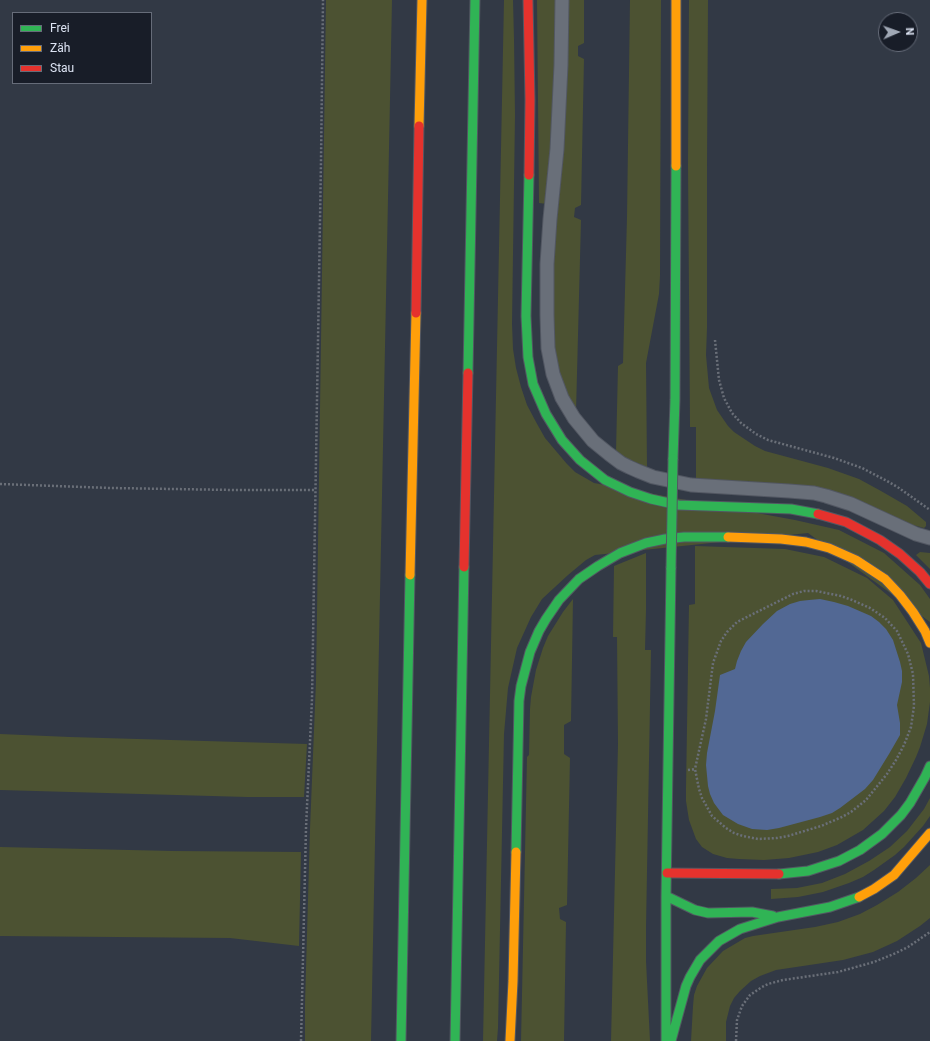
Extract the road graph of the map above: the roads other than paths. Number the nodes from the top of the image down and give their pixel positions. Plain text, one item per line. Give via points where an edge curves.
1 (422, 0) edge
2 (475, 0) edge
3 (528, 0) edge
4 (562, 0) edge
5 (676, 0) edge
6 (930, 538) edge
7 (930, 584) edge
8 (930, 643) edge
9 (930, 766) edge
10 (930, 833) edge
11 (666, 873) junction
12 (666, 896) junction
13 (778, 917) junction
14 (402, 1041) edge
15 (454, 1041) edge
16 (510, 1041) edge
17 (666, 1041) edge
18 (671, 1041) edge

1 - 14 main road
2 - 15 main road
3 - 7 main road via 530,100 526,337 534,384 546,414 558,434 593,471 630,492 678,505 791,509 834,518 889,546 911,563
4 - 6 lane via 561,65 547,264 546,315 553,374 562,398 574,418 593,441 621,463 653,477 691,485 826,496
5 - 11 main road, bridge via 675,400
8 - 16 main road via 913,612 885,579 856,560 829,548 806,542 781,538 665,538 620,553 579,579 559,600 539,631 528,658 521,686
9 - 11 main road via 910,803 892,825 860,850 838,862 808,871 780,874
10 - 13 main road via 894,875 874,889 830,907
11 - 12 main road
12 - 13 main road via 695,910 708,913 752,912
12 - 17 main road
13 - 18 main road via 732,933 719,941 700,960 686,986

